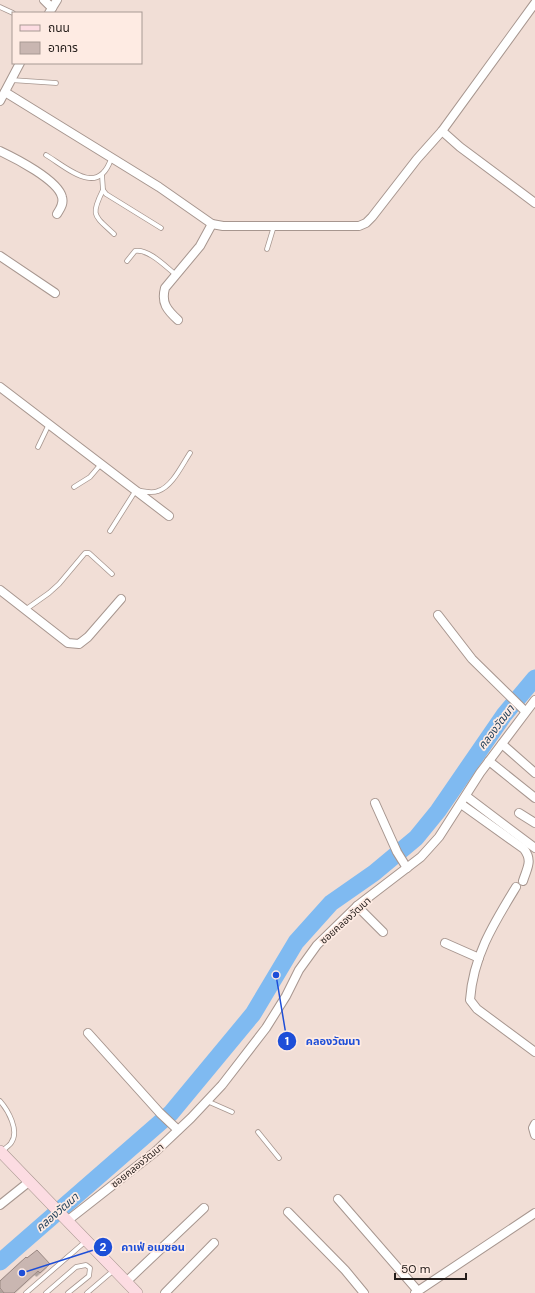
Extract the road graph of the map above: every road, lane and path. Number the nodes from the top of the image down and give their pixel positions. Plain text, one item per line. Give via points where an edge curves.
1 (44, 0) edge
2 (57, 0) edge
3 (535, 3) edge
4 (0, 7) edge
5 (51, 10) edge
6 (12, 13) edge
7 (19, 64) edge
8 (11, 80) junction
9 (56, 83) dead end
10 (5, 92) junction
11 (0, 101) edge
12 (442, 131) junction
13 (0, 151) edge
14 (46, 155) dead end
15 (111, 159) junction
16 (102, 175) junction
17 (103, 190) junction
18 (535, 203) edge
19 (57, 214) dead end
20 (212, 224) junction
21 (274, 226) junction
22 (161, 228) dead end
23 (114, 234) dead end
24 (267, 249) dead end
25 (0, 256) edge
26 (128, 261) dead end
27 (175, 274) junction
28 (56, 293) dead end
29 (178, 320) dead end
30 (0, 387) edge
31 (48, 424) junction
32 (38, 447) dead end
33 (190, 453) dead end
34 (102, 463) junction
35 (74, 487) dead end
36 (136, 490) junction
37 (169, 516) dead end
38 (110, 531) dead end
39 (112, 574) dead end
40 (0, 590) edge
41 (121, 599) dead end
42 (25, 610) junction
43 (438, 615) dead end
44 (535, 700) edge
45 (522, 708) junction
46 (502, 744) junction
47 (489, 761) junction
48 (535, 772) edge
49 (466, 796) junction
50 (535, 798) edge
51 (375, 802) dead end
52 (461, 804) junction
53 (519, 813) dead end
54 (535, 823) edge
55 (535, 848) edge
56 (406, 865) junction
57 (523, 881) dead end
58 (516, 887) dead end
59 (356, 906) junction
60 (383, 932) dead end
61 (445, 943) dead end
62 (479, 958) junction
63 (88, 1033) dead end
64 (535, 1052) edge
65 (0, 1101) edge
66 (207, 1101) junction
67 (232, 1112) dead end
68 (535, 1124) edge
69 (178, 1130) junction
70 (258, 1132) dead end
71 (535, 1135) edge
72 (0, 1152) edge
73 (279, 1158) dead end
74 (30, 1181) junction
75 (338, 1198) dead end
76 (0, 1205) edge
77 (204, 1208) dead end
78 (288, 1212) dead end
79 (535, 1213) edge
80 (61, 1214) junction
81 (87, 1241) junction
82 (214, 1243) dead end
83 (114, 1270) junction
84 (126, 1282) junction
85 (416, 1292) edge
86 (26, 1293) edge
87 (46, 1293) edge
88 (68, 1293) edge
89 (87, 1293) edge
90 (137, 1293) edge
91 (165, 1293) edge
92 (364, 1293) edge

1 - 5 street
2 - 5 street
3 - 12 street
4 - 6 lane
7 - 8 street
8 - 9 lane
8 - 10 street
10 - 11 street
10 - 15 street
12 - 18 street
12 - 21 street via 366,223 340,227
13 - 19 street via 47,179 58,189 62,197 62,206
14 - 16 lane via 86,178 94,179
15 - 16 lane
15 - 20 street via 176,198
16 - 17 lane
17 - 22 lane
17 - 23 lane via 95,207 96,215
20 - 21 street
20 - 27 street via 200,246
21 - 24 lane
25 - 28 street
26 - 27 lane via 135,251 140,251
27 - 29 street via 163,295 165,308
30 - 31 street
31 - 32 lane
31 - 34 street
33 - 36 lane via 166,487 150,492
34 - 35 lane via 90,476
34 - 36 street
36 - 37 street
36 - 38 lane
39 - 42 lane via 89,553 85,553 49,594
40 - 42 street
41 - 42 street via 80,644 60,639
43 - 45 street via 472,659
44 - 45 street, ซอยคลองวัฒนา
45 - 46 street, ซอยคลองวัฒนา
46 - 47 street, ซอยคลองวัฒนา
46 - 48 street
47 - 49 street, ซอยคลองวัฒนา
47 - 50 street
49 - 52 street, ซอยคลองวัฒนา
49 - 55 street
51 - 56 street via 397,852
52 - 56 street, ซอยคลองวัฒนา via 439,837 421,856
52 - 57 street via 524,849 530,862
53 - 54 street
56 - 59 street, ซอยคลองวัฒนา
58 - 62 street via 487,935
59 - 60 street
59 - 66 street, ซอยคลองวัฒนา via 317,945 299,970 266,1028
61 - 62 street
62 - 64 street via 470,990 470,1000 473,1005
63 - 69 street
65 - 72 lane via 8,1111 14,1136 12,1143
66 - 67 lane
66 - 69 street, ซอยคลองวัฒนา
68 - 71 street
69 - 80 street, ซอยคลองวัฒนา via 132,1172
70 - 73 lane
72 - 74 main road
74 - 76 street
74 - 80 main road
75 - 85 street
77 - 84 street
78 - 92 street via 346,1270
79 - 85 street
80 - 81 main road
81 - 83 main road
81 - 86 lane
82 - 91 street
83 - 84 main road
83 - 89 lane
84 - 90 main road
87 - 88 lane via 76,1267 86,1265 90,1268 89,1276

